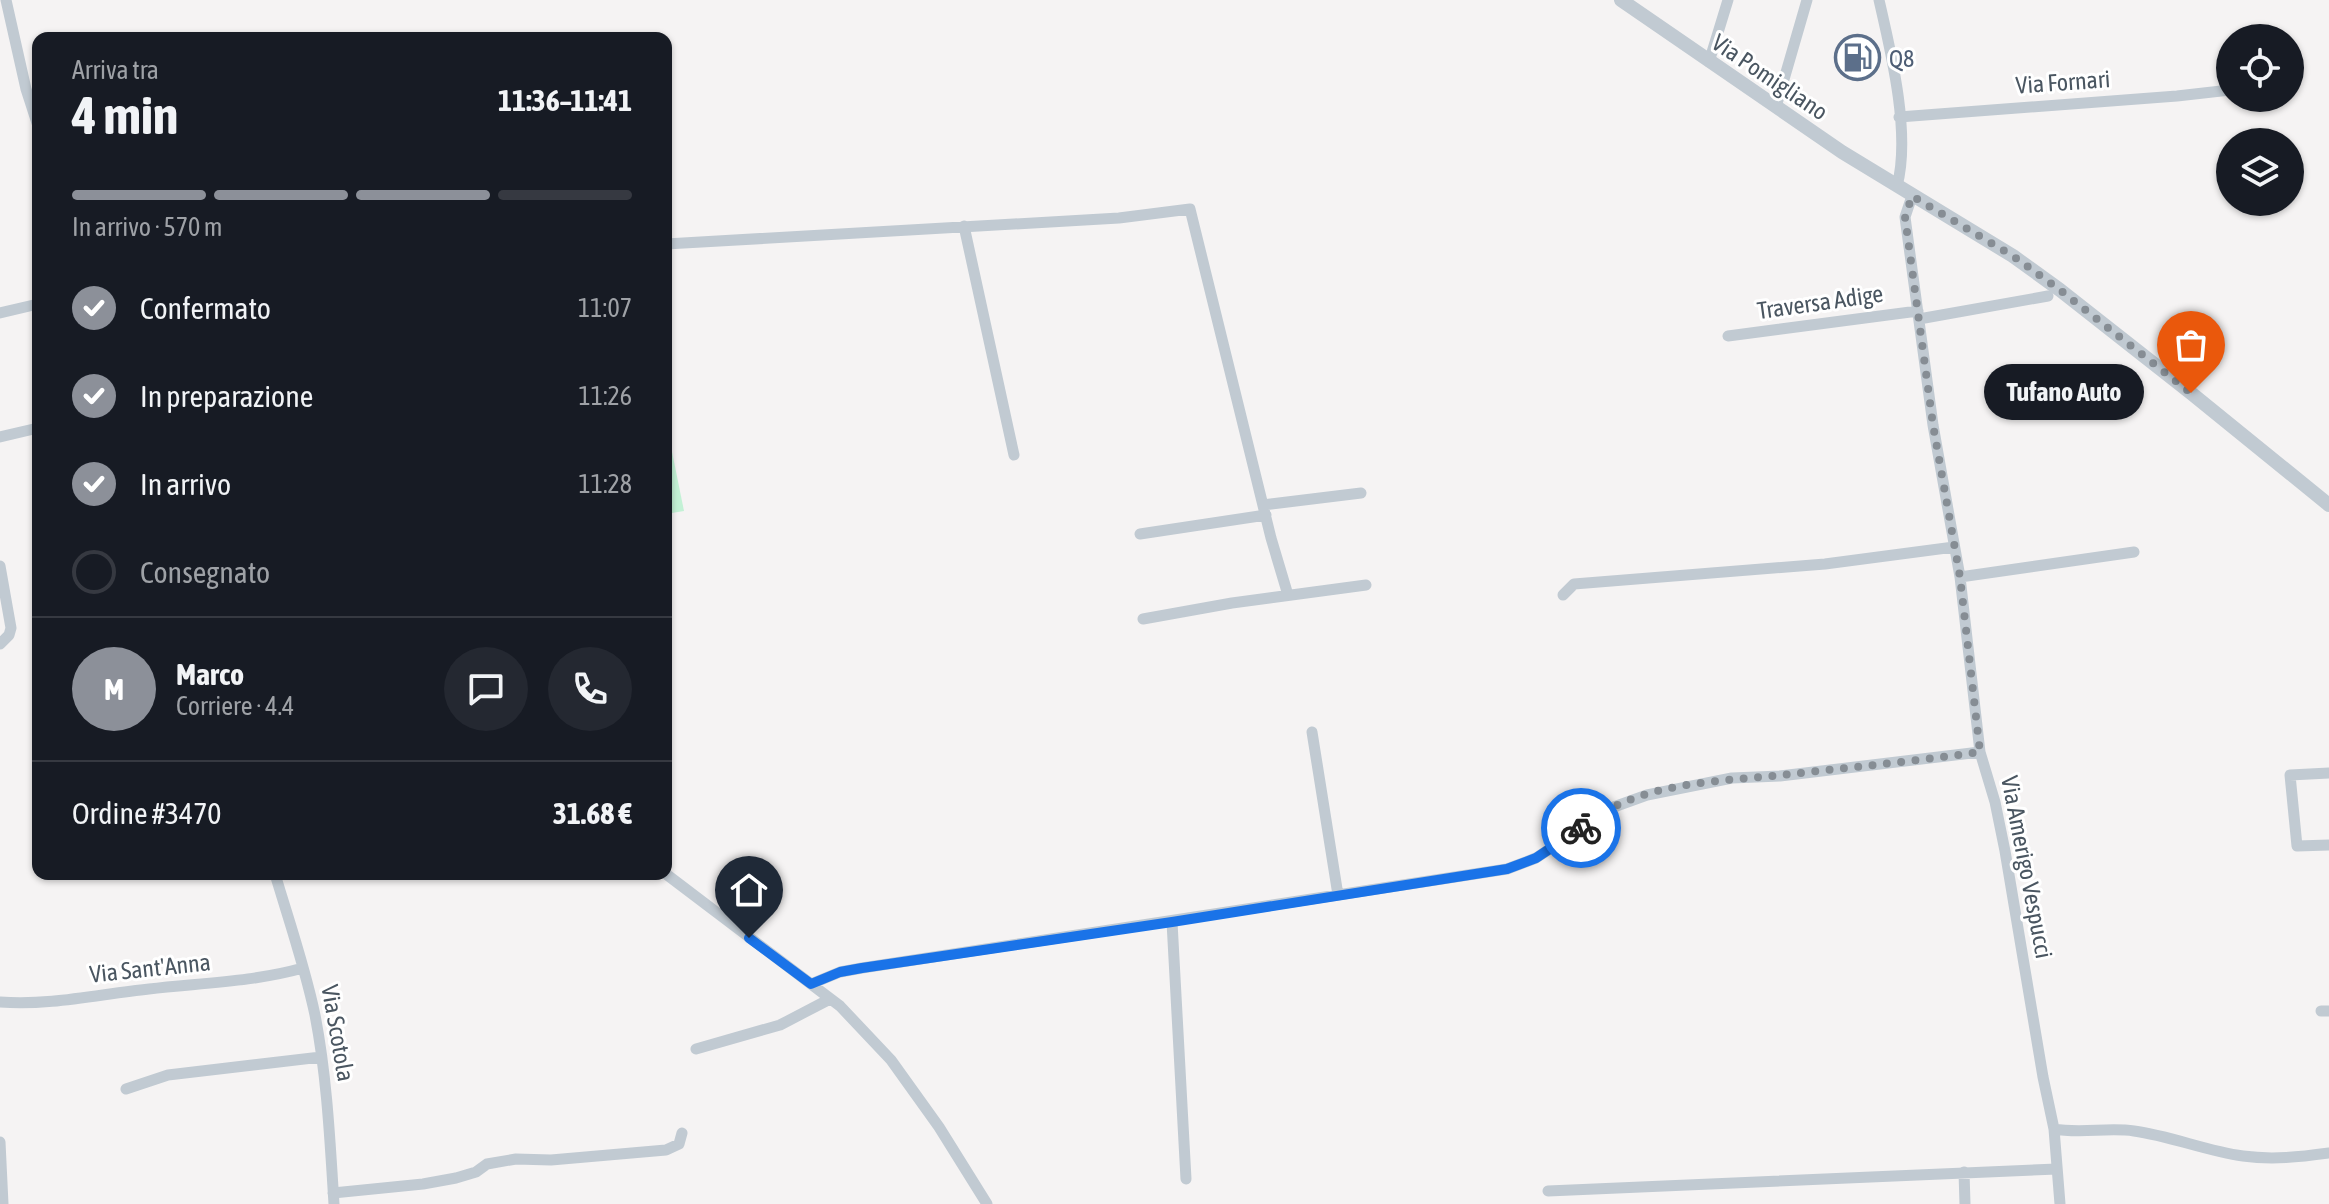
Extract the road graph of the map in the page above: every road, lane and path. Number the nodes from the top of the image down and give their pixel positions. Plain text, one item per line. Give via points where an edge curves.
1 (6, 0) edge
2 (1621, 0) edge
3 (1728, 0) edge
4 (1807, 0) edge
5 (1879, 0) edge
6 (5, 25) edge
7 (1709, 62) junction
8 (2216, 92) edge
9 (1776, 107) junction
10 (32, 108) edge
11 (1899, 117) junction
12 (1897, 186) junction
13 (1912, 196) junction
14 (964, 226) junction
15 (672, 244) edge
16 (2048, 296) dead end
17 (32, 305) edge
18 (0, 313) edge
19 (1918, 315) junction
20 (1728, 336) dead end
21 (32, 429) edge
22 (0, 437) edge
23 (1014, 455) dead end
24 (1361, 493) dead end
25 (2329, 505) edge
26 (1264, 510) junction
27 (1140, 534) dead end
28 (1954, 547) junction
29 (2134, 552) dead end
30 (0, 566) edge
31 (1960, 577) junction
32 (1366, 585) dead end
33 (1288, 595) junction
34 (1563, 595) dead end
35 (1143, 619) dead end
36 (0, 644) edge
37 (1312, 732) dead end
38 (1980, 752) junction
39 (2329, 773) edge
40 (2329, 845) edge
41 (672, 879) edge
42 (277, 880) edge
43 (1338, 895) junction
44 (1172, 922) junction
45 (303, 968) junction
46 (811, 984) junction
47 (830, 999) junction
48 (0, 1002) edge
49 (696, 1049) dead end
50 (321, 1057) junction
51 (126, 1089) dead end
52 (2054, 1129) junction
53 (682, 1133) dead end
54 (0, 1142) edge
55 (2329, 1153) edge
56 (2057, 1169) junction
57 (1964, 1172) junction
58 (1186, 1179) dead end
59 (1548, 1191) dead end
60 (334, 1198) edge
61 (3, 1204) edge
62 (987, 1204) edge
63 (1965, 1204) edge
64 (2060, 1204) edge

1 - 6 street
2 - 7 street, Via Pomigliano
3 - 7 street
4 - 9 street
5 - 11 street
6 - 10 street
7 - 9 street, Via Pomigliano
8 - 11 street, Via Fornari
9 - 12 street, Via Pomigliano
11 - 12 street
12 - 13 street, Via Pomigliano
13 - 19 street, Via Amerigo Vespucci via 1905,217
13 - 25 street, Via Pomigliano via 2060,290
14 - 15 street
14 - 23 street
14 - 26 street via 1190,209
16 - 19 street, Traversa Adige
17 - 18 street
19 - 20 street, Traversa Adige
19 - 28 street, Via Amerigo Vespucci
21 - 22 street
24 - 26 street
26 - 27 street
26 - 33 street
28 - 31 street, Via Amerigo Vespucci
28 - 34 street via 1825,564 1574,584
29 - 31 street
30 - 36 street via 11,628
31 - 38 street, Via Amerigo Vespucci
32 - 33 street
33 - 35 street
37 - 43 street
38 - 43 street via 1673,789 1611,808 1536,858 1507,869
38 - 52 street, Via Amerigo Vespucci via 2005,851
39 - 40 street via 2290,775 2297,846
41 - 46 street
42 - 45 street, Via Scotola
43 - 44 street
44 - 46 street via 862,968
44 - 58 street
45 - 48 street, Via Sant'Anna via 224,982
45 - 50 street, Via Scotola
46 - 47 street
47 - 49 street via 780,1025
47 - 62 street via 891,1060
50 - 51 street via 168,1075
50 - 60 street, Via Scotola
52 - 55 street via 2137,1131 2255,1157
52 - 56 street, Via Amerigo Vespucci
53 - 60 street via 679,1144 666,1150 516,1159 456,1178
54 - 61 street
56 - 57 street
56 - 64 street, Via Amerigo Vespucci
57 - 59 street
57 - 63 street

